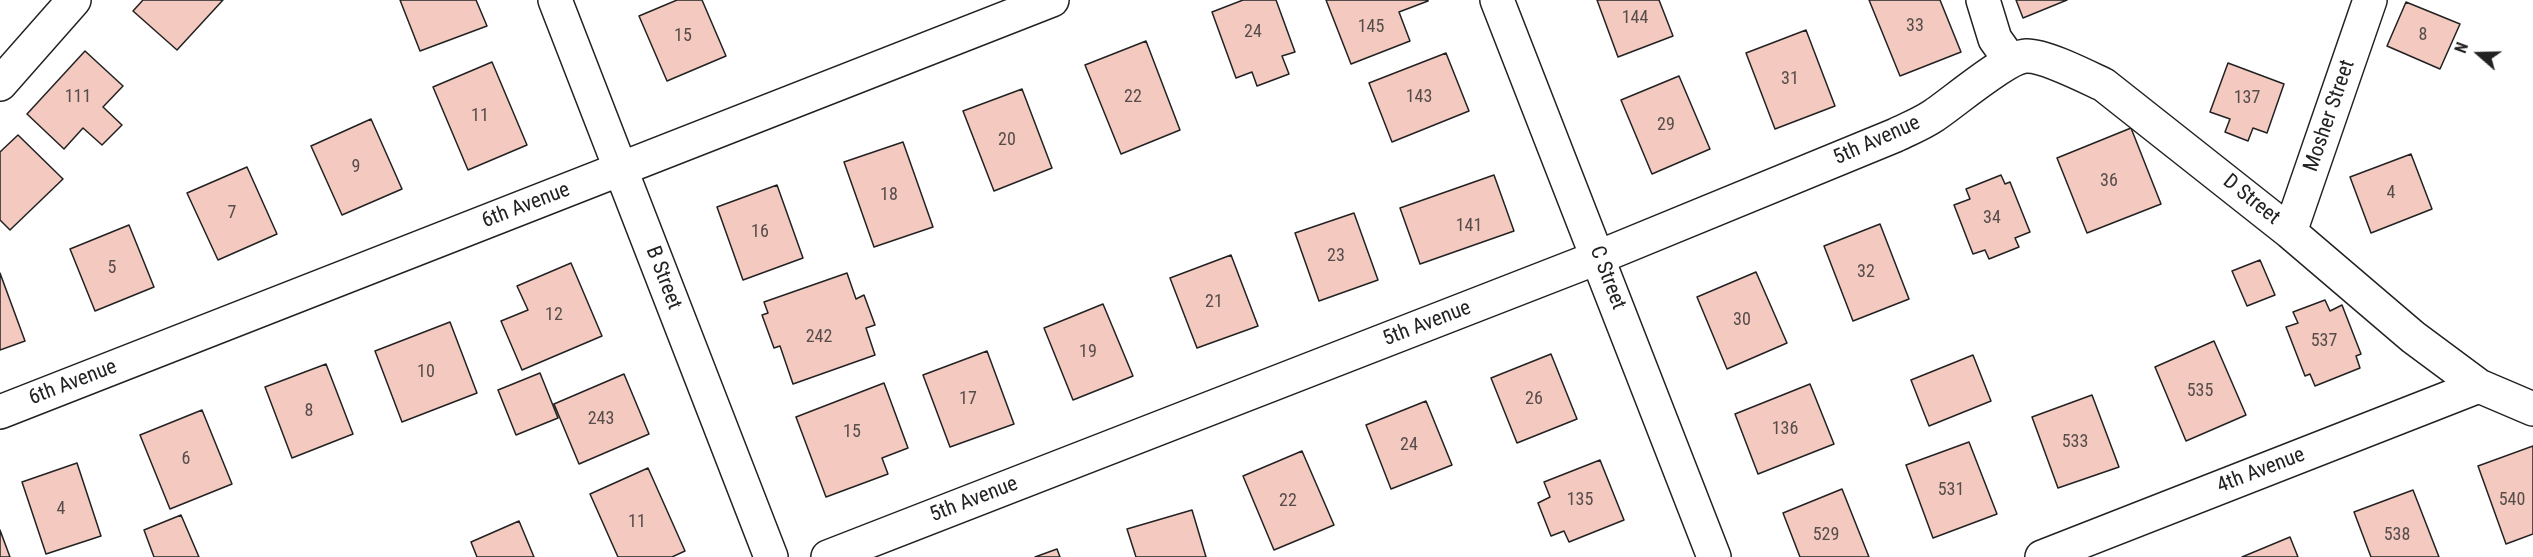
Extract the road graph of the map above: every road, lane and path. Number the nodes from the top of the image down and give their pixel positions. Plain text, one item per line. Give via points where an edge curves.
1 (74, 0) edge
2 (555, 0) edge
3 (1052, 0) edge
4 (1497, 0) edge
5 (1983, 0) edge
6 (2370, 0) edge
7 (2010, 60) junction
8 (0, 84) edge
9 (621, 169) junction
10 (2290, 232) junction
11 (1599, 257) junction
12 (2479, 386) junction
13 (2533, 408) edge
14 (0, 412) edge
15 (771, 557) edge
16 (828, 557) edge
17 (1714, 557) edge
18 (2042, 557) edge

1 - 8 street
2 - 9 street, B Street
3 - 9 street, 6th Avenue
4 - 11 street, C Street
5 - 7 street via 1995,39
6 - 10 street, Mosher Street
7 - 10 street, D Street via 2028,56 2104,85
7 - 11 street, 5th Avenue via 1931,118 1896,135
9 - 14 street, 6th Avenue
9 - 15 street, B Street
10 - 12 street, D Street via 2413,337
11 - 16 street, 5th Avenue
11 - 17 street, C Street
12 - 13 street, D Street
12 - 18 street, 4th Avenue

